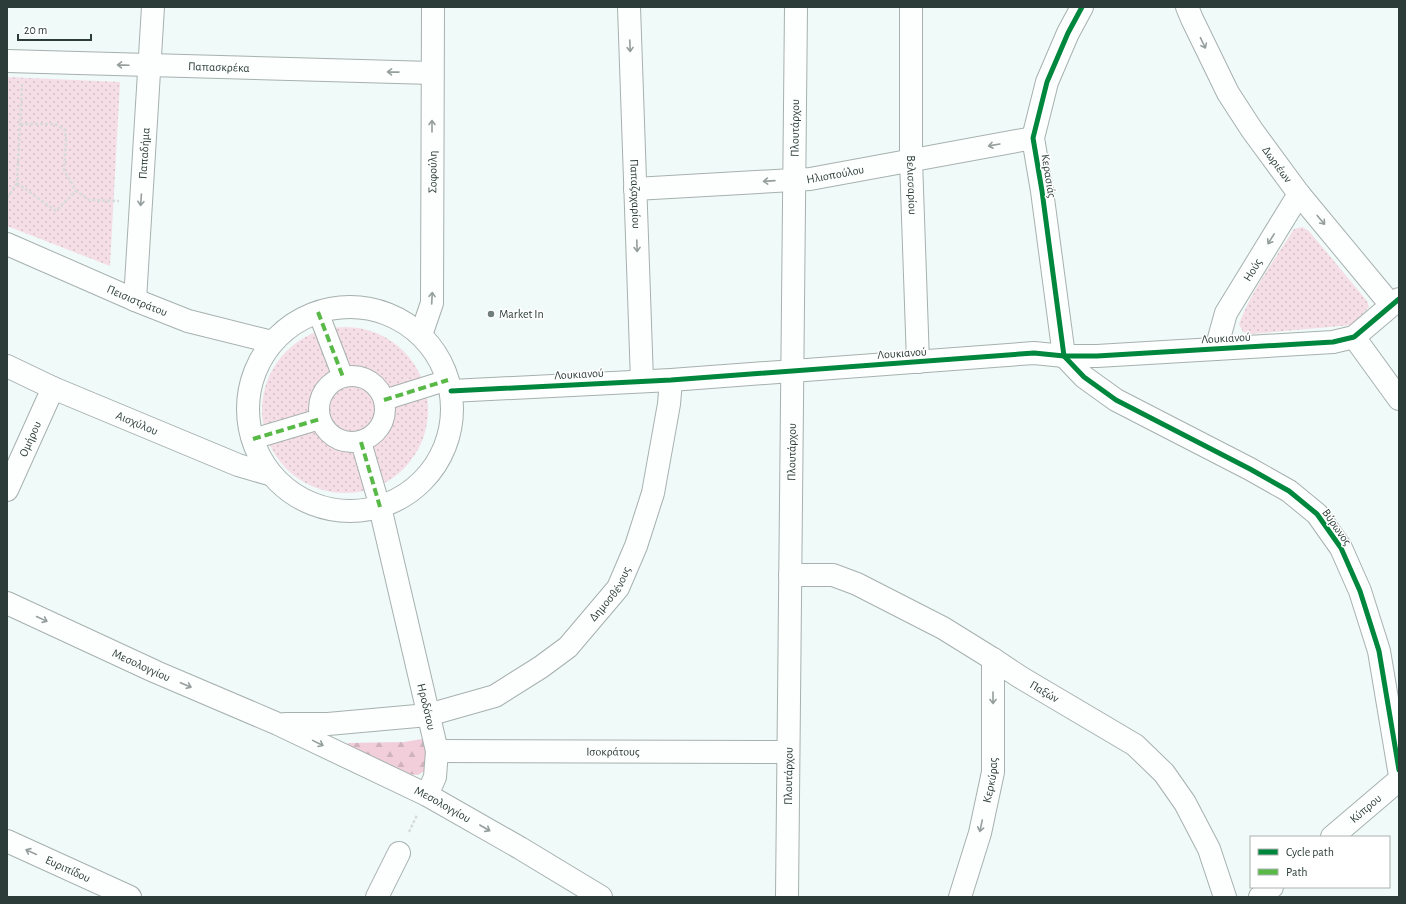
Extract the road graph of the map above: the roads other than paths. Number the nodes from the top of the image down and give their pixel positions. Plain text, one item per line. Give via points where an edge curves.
1 (153, 7) edge
2 (433, 7) edge
3 (628, 7) edge
4 (796, 7) edge
5 (911, 7) edge
6 (1082, 7) edge
7 (1187, 7) edge
8 (15, 62) edge
9 (150, 66) junction
10 (432, 73) junction
11 (1033, 138) junction
12 (911, 160) junction
13 (794, 179) junction
14 (635, 189) junction
15 (1299, 194) junction
16 (7, 244) edge
17 (135, 300) junction
18 (1395, 302) edge
19 (318, 312) junction
20 (421, 335) junction
21 (1354, 337) junction
22 (272, 342) junction
23 (1216, 349) junction
24 (1064, 356) junction
25 (918, 362) junction
26 (7, 366) edge
27 (792, 371) junction
28 (343, 377) junction
29 (671, 380) junction
30 (642, 381) junction
31 (450, 385) junction
32 (53, 388) junction
33 (1399, 399) edge
34 (384, 400) junction
35 (320, 419) junction
36 (253, 439) junction
37 (361, 442) junction
38 (269, 474) junction
39 (7, 490) edge
40 (380, 507) junction
41 (790, 575) junction
42 (7, 603) edge
43 (993, 658) junction
44 (428, 715) junction
45 (278, 724) junction
46 (437, 751) junction
47 (788, 752) junction
48 (1399, 770) edge
49 (1399, 780) edge
50 (427, 795) junction
51 (1333, 836) edge
52 (7, 841) edge
53 (399, 853) road end
54 (1271, 888) edge
55 (130, 897) edge
56 (377, 897) edge
57 (601, 897) edge
58 (787, 897) edge
59 (960, 897) edge
60 (1225, 897) edge
61 (1260, 897) edge

1 - 9 street, Παπαδήμα
2 - 10 street, Σοφούλη
3 -> 14 street, Παπαζαχαρίου
4 - 13 street, Πλουτάρχου
5 - 12 street, Βελισσαρίου
6 - 11 street, Κερασιάς via 1068,32 1047,82
7 -> 15 street, Δωριέων via 1228,93
9 -> 8 street, Παπασκρέκα
10 -> 9 street, Παπασκρέκα
9 -> 17 street, Παπαδήμα
20 -> 10 street, Σοφούλη via 432,303
11 -> 12 street, Ηλιοπούλου
11 - 24 street, Κερασιάς
12 - 13 street, Ηλιοπούλου
12 - 25 street, Βελισσαρίου
13 -> 14 street, Ηλιοπούλου
13 - 27 street, Πλουτάρχου
14 -> 30 street, Παπαζαχαρίου
15 -> 18 street, Δωριέων
15 -> 23 street, Ηούς via 1226,313
16 - 17 street, Πεισιστράτου
17 - 22 street, Πεισιστράτου via 188,321
18 - 21 street
19 - 20 street via 346,306 373,309 399,319
19 - 22 street via 291,326
19 - 28 street
20 - 31 street via 436,353
21 - 23 street, Λουκιανού via 1333,342
21 - 33 street
22 - 36 street via 256,368 249,392 249,422
23 - 24 street, Λουκιανού
24 - 25 street, Λουκιανού via 1034,353
24 - 48 street, Βύρωνος via 1084,377 1116,400 1289,491 1317,514 1341,548 1360,591 1379,651
25 - 27 street, Λουκιανού
26 - 32 street, Αισχύλου
27 - 29 street, Λουκιανού
27 - 41 street, Πλουτάρχου
28 - 34 street via 353,376 368,380 380,390
28 - 35 street via 325,388 320,398
29 - 30 street, Λουκιανού
29 - 44 street, Δημοσθένους via 653,493 636,546 618,588 568,647 541,667 495,696
30 - 31 street, Λουκιανού
31 - 34 street
31 - 40 street via 452,411 444,451 425,479 399,500
32 - 38 street, Αισχύλου via 238,465
32 - 39 street, Ομήρου
34 - 37 street via 383,421 370,438
35 - 36 street
35 - 37 street via 331,436 340,441
36 - 38 street
37 - 40 street
38 - 40 street via 295,495 322,508 350,512
40 - 44 street, Ηροδότου
41 - 43 street, Παξών via 833,575 857,584 943,628
41 - 47 street, Πλουτάρχου
42 -> 45 street, Μεσολογγίου via 156,672
43 -> 59 street, Κερκύρας via 992,772 980,833
43 - 60 street, Παξών via 1020,677 1135,745 1164,773 1185,803 1209,849
44 - 45 street, Μεσολογγίου via 328,724
44 - 46 street, Ηροδότου
45 -> 50 street, Μεσολογγίου
46 - 47 street, Ισοκράτους
46 - 50 street, Ηροδότου via 436,777
47 - 58 street, Πλουτάρχου
49 - 51 street, Κύπρου
50 -> 57 street, Μεσολογγίου
55 -> 52 street, Ευριπίδου
53 - 56 street
54 - 61 street

